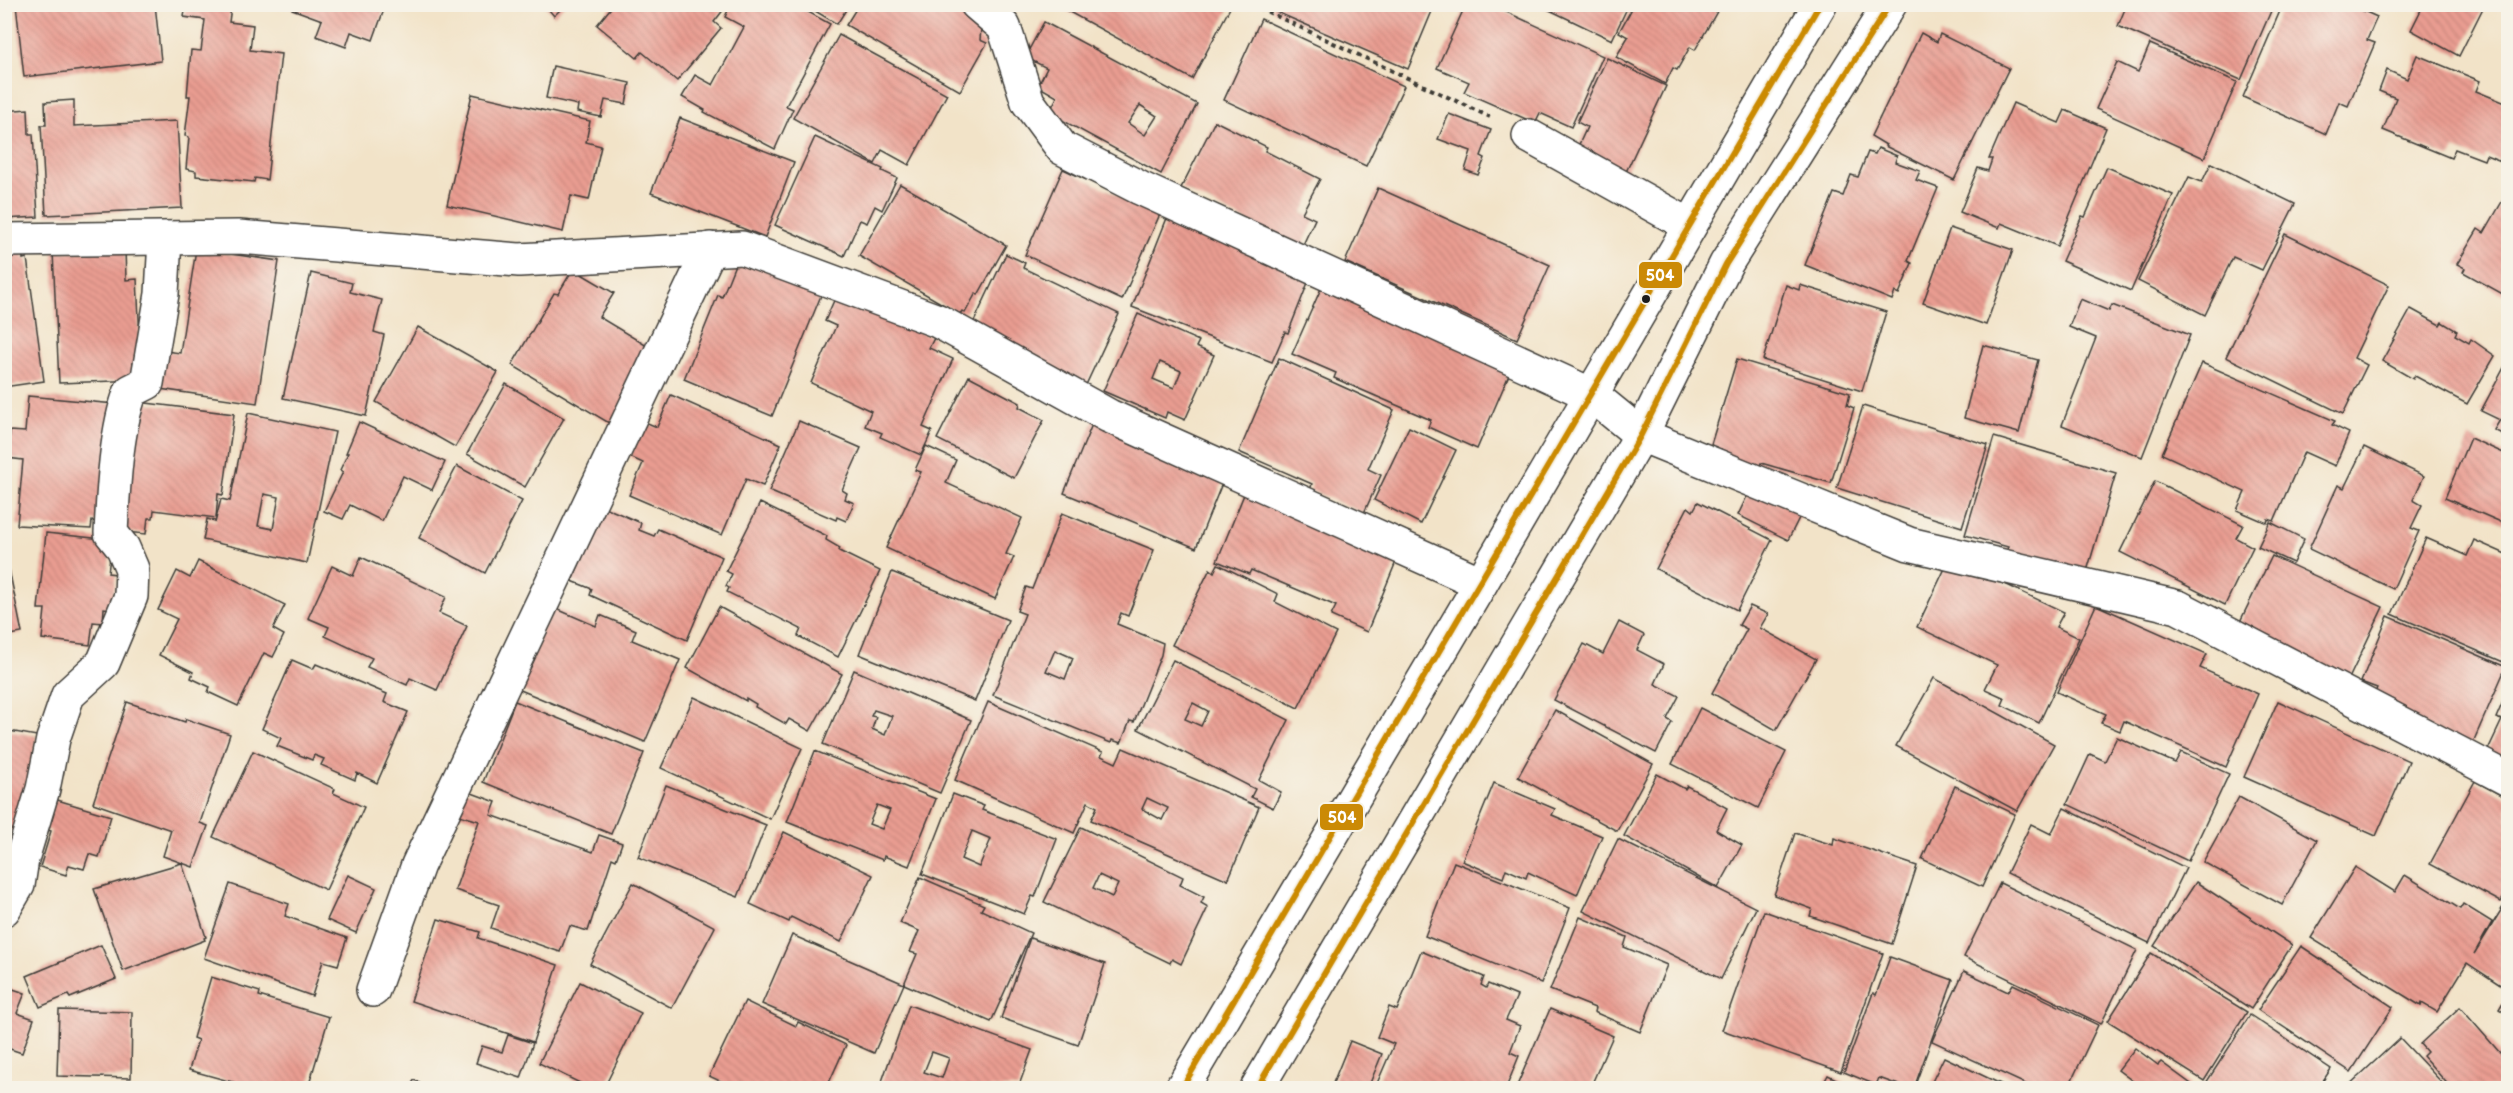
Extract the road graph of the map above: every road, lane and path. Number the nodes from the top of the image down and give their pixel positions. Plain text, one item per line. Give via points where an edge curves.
1 (977, 4) edge
2 (1251, 4) edge
3 (1820, 4) edge
4 (1890, 4) edge
5 (1529, 136) joint
6 (1689, 225) junction
7 (165, 239) junction
8 (4, 240) edge
9 (710, 249) junction
10 (1592, 395) junction
11 (1641, 435) junction
12 (1481, 583) junction
13 (2508, 779) edge
14 (13, 857) edge
15 (4, 909) edge
16 (373, 990) dead end
17 (1182, 1089) edge
18 (1257, 1089) edge

1 - 10 street via 1004,27 1028,102 1062,148 1140,188
2 - 5 path
3 - 6 street
4 - 11 street via 1726,264
5 - 6 street
6 - 10 street
7 - 8 street
7 - 9 street via 239,237 519,260
7 - 14 street via 162,294 147,383 131,391 123,410 112,513 111,534 123,548 132,569 131,596 103,663 68,695 53,739 43,789
9 - 12 street via 742,248 938,321 1109,416
9 - 16 street via 417,865
10 - 11 street
10 - 12 street
11 - 13 street via 1910,544 2178,607
11 - 18 street
12 - 17 street
14 - 15 street via 18,885

